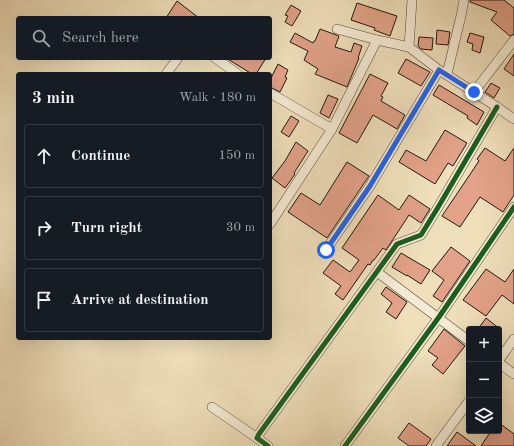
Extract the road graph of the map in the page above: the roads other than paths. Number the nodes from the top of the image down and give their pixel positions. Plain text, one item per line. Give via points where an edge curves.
1 (412, 0) edge
2 (464, 0) edge
3 (337, 29) dead end
4 (377, 40) junction
5 (514, 40) edge
6 (409, 48) junction
7 (176, 60) edge
8 (218, 60) edge
9 (168, 72) edge
10 (235, 72) edge
11 (443, 72) junction
12 (474, 92) junction
13 (272, 94) edge
14 (497, 107) junction
15 (514, 119) edge
16 (332, 129) junction
17 (514, 207) edge
18 (272, 221) edge
19 (326, 250) dead end
20 (376, 272) junction
21 (439, 317) junction
22 (466, 338) edge
23 (514, 339) edge
24 (502, 356) edge
25 (502, 366) edge
26 (514, 374) edge
27 (466, 405) edge
28 (212, 407) dead end
29 (257, 438) junction
30 (268, 446) edge
31 (345, 446) edge
32 (436, 446) edge

1 - 6 street
2 - 11 street
3 - 4 street
4 - 6 street
4 - 16 street
5 - 12 street
6 - 11 street
7 - 9 street
8 - 10 street
11 - 12 street
11 - 19 street
12 - 14 street
13 - 16 street
14 - 15 street
14 - 20 street via 421,235 397,244
16 - 18 street
17 - 21 street
20 - 21 street
20 - 29 street
21 - 22 street
21 - 31 street
23 - 24 street
25 - 26 street
27 - 32 street
28 - 29 street
29 - 30 street

